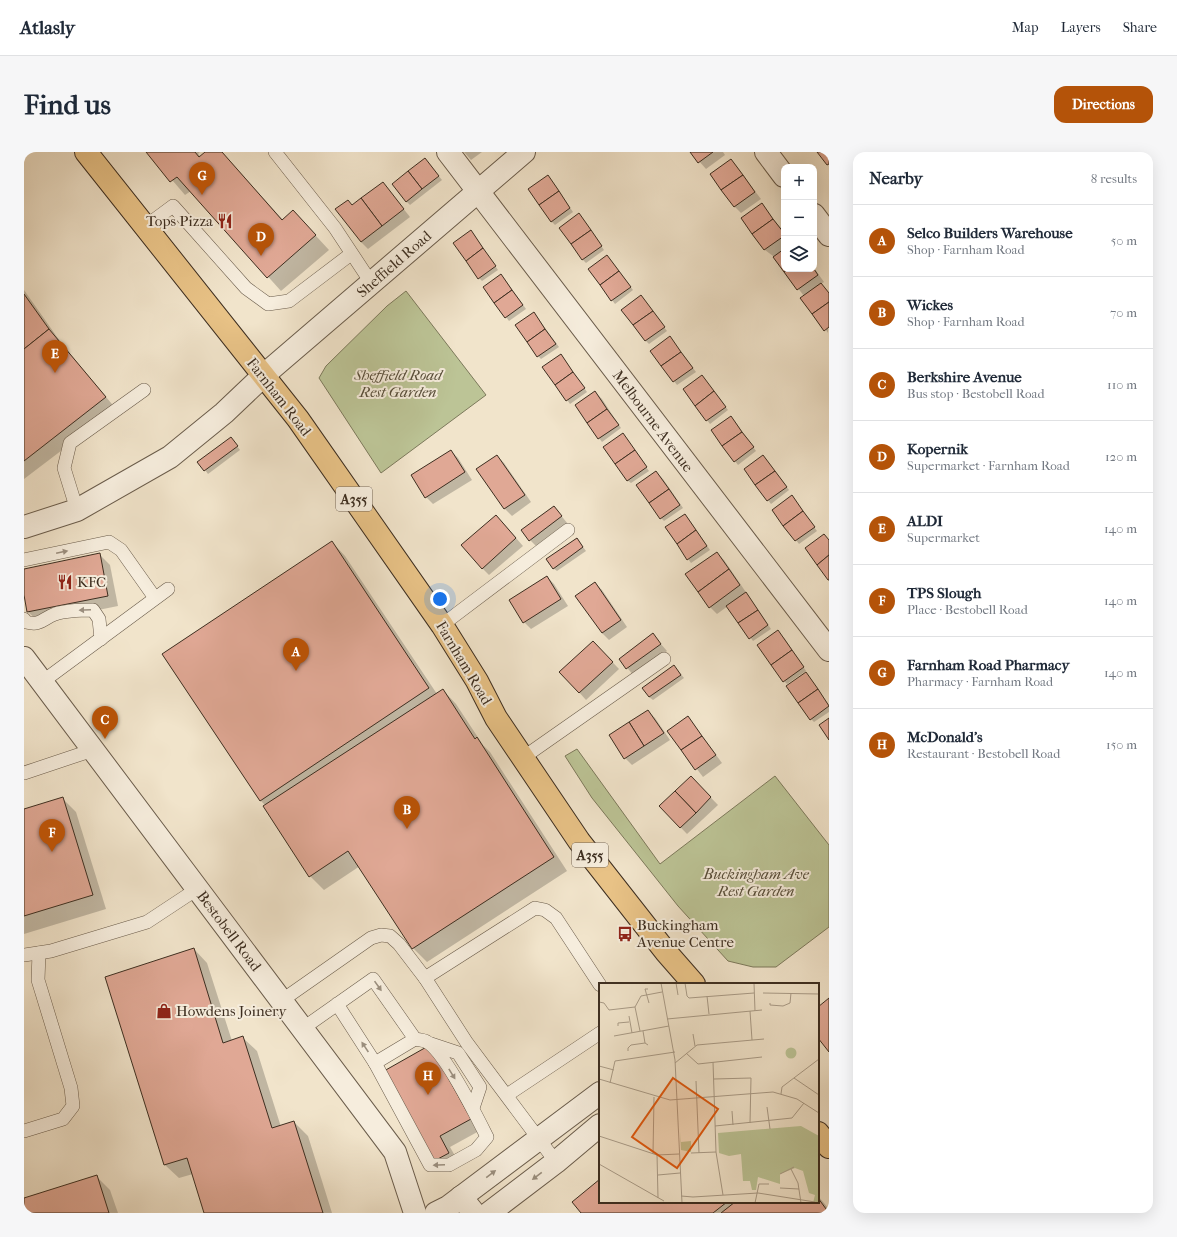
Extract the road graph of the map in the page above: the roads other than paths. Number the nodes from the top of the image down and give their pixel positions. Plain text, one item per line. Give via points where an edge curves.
1 (86, 152) edge
2 (275, 152) edge
3 (448, 152) edge
4 (524, 152) edge
5 (766, 152) edge
6 (781, 172) edge
7 (478, 192) junction
8 (817, 219) edge
9 (146, 226) junction
10 (829, 235) edge
11 (351, 254) junction
12 (372, 284) junction
13 (264, 375) junction
14 (144, 390) dead end
15 (77, 510) junction
16 (24, 527) edge
17 (568, 530) dead end
18 (24, 560) edge
19 (168, 589) dead end
20 (155, 598) junction
21 (24, 619) edge
22 (442, 625) junction
23 (101, 639) junction
24 (829, 650) edge
25 (24, 658) edge
26 (664, 659) dead end
27 (42, 682) junction
28 (92, 750) junction
29 (524, 757) junction
30 (24, 773) edge
31 (197, 889) junction
32 (39, 953) junction
33 (24, 955) edge
34 (425, 978) junction
35 (599, 983) edge
36 (693, 983) edge
37 (281, 1001) junction
38 (337, 1004) junction
39 (302, 1029) junction
40 (599, 1034) edge
41 (422, 1041) junction
42 (375, 1062) junction
43 (599, 1094) edge
44 (507, 1095) junction
45 (599, 1126) edge
46 (24, 1131) edge
47 (819, 1134) edge
48 (539, 1138) junction
49 (829, 1147) edge
50 (556, 1162) junction
51 (468, 1205) edge
52 (415, 1213) edge
53 (436, 1213) edge
54 (489, 1213) edge

1 - 9 main road, Farnham Road / A355
2 - 11 lane via 335,228
3 - 7 street, Melbourne Avenue
4 - 7 street, Sheffield Road
5 - 6 street
7 - 12 street, Sheffield Road
7 - 24 street, Melbourne Avenue
8 - 10 street
9 - 11 lane via 173,206 246,288 268,304 289,301
9 - 13 main road, Farnham Road / A355
11 - 12 lane
12 - 13 street, Sheffield Road
13 - 15 street, Sheffield Road via 170,457
13 - 22 main road, Farnham Road / A355 via 298,419
14 - 15 lane via 70,443 64,468
15 - 16 street, Sheffield Road
17 - 22 lane
18 -> 20 lane via 109,542 121,550
19 - 20 lane
20 - 23 lane
23 -> 21 lane via 99,619 93,610 56,614 35,624
22 - 29 main road, Farnham Road / A355 via 478,681 496,718
23 - 27 lane
25 - 27 street, Bestobell Road
26 - 29 lane
27 - 28 street, Bestobell Road
28 - 30 lane
28 - 31 street, Bestobell Road
29 - 36 main road, Farnham Road / A355 via 579,841
31 - 32 lane via 147,922
31 - 37 street, Bestobell Road
32 - 33 lane
32 - 46 lane via 38,980 71,1088 73,1106 64,1119
34 - 35 lane via 535,908 545,910 556,918
34 - 37 lane via 399,944 390,936 380,935 371,938
34 - 44 lane via 467,1043
37 - 39 street, Bestobell Road
38 - 39 lane
38 -> 41 lane via 373,979
42 -> 38 lane
39 - 52 street, Bestobell Road via 395,1152
40 - 44 lane
41 - 42 lane
41 -> 42 lane via 440,1055 487,1136 476,1150 449,1165 430,1165
43 - 48 street
44 - 48 lane
45 - 50 street
47 - 49 main road
48 - 50 lane
51 -> 48 street
50 -> 54 street
51 - 53 street

